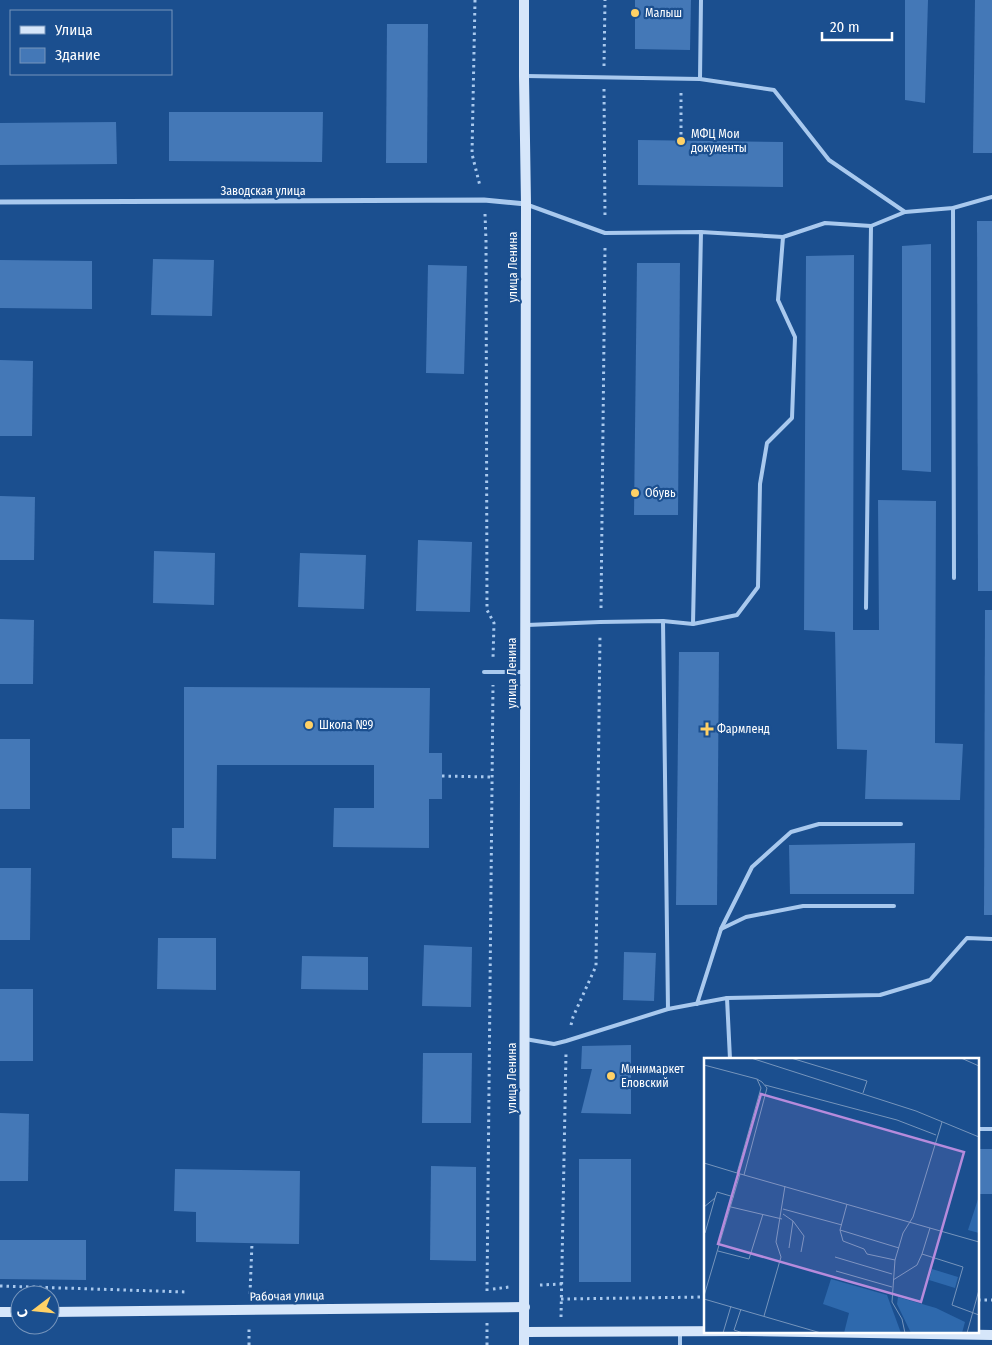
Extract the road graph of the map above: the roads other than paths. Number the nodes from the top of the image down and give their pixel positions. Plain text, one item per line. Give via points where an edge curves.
1 (524, 0) edge
2 (701, 0) edge
3 (524, 76) junction
4 (700, 79) junction
5 (992, 197) edge
6 (0, 202) edge
7 (526, 204) junction
8 (953, 208) junction
9 (906, 212) junction
10 (870, 226) junction
11 (701, 232) junction
12 (783, 237) junction
13 (954, 578) dead end
14 (866, 608) dead end
15 (663, 621) junction
16 (693, 624) junction
17 (525, 625) junction
18 (484, 672) dead end
19 (525, 672) junction
20 (901, 824) dead end
21 (894, 906) dead end
22 (721, 929) junction
23 (992, 939) edge
24 (727, 998) junction
25 (697, 1004) junction
26 (668, 1009) junction
27 (524, 1039) junction
28 (730, 1058) edge
29 (525, 1306) junction
30 (60, 1312) edge
31 (524, 1332) junction
32 (680, 1332) junction
33 (704, 1332) edge
34 (807, 1332) edge
35 (992, 1335) edge
36 (524, 1345) edge
37 (680, 1345) edge

1 - 3 street, улица Ленина
2 - 4 lane
3 - 4 lane
3 - 7 street, улица Ленина
4 - 9 lane via 774,90 829,160
5 - 8 lane
6 - 7 street, Заводская улица via 484,200
7 - 11 lane via 605,233
7 - 17 street, улица Ленина
8 - 9 lane
8 - 13 lane
9 - 10 lane
10 - 12 lane via 825,223
10 - 14 lane
11 - 12 lane
11 - 16 lane
12 - 16 lane via 778,300 795,337 792,418 767,443 760,484 758,587 737,615
15 - 16 lane
15 - 17 lane
15 - 26 lane
17 - 19 street, улица Ленина
18 - 19 lane
19 - 27 street, улица Ленина
20 - 22 lane via 819,824 791,832 752,867
21 - 22 lane via 803,906 746,917
22 - 25 lane
23 - 24 lane via 966,938 930,980 880,995
24 - 25 lane
24 - 28 lane
25 - 26 lane
26 - 27 lane via 554,1044
27 - 29 street, улица Ленина
29 - 30 street, Рабочая улица
29 - 31 street, улица Ленина
31 - 32 street
31 - 36 street, улица Ленина
32 - 33 street
32 - 37 lane
34 - 35 street

